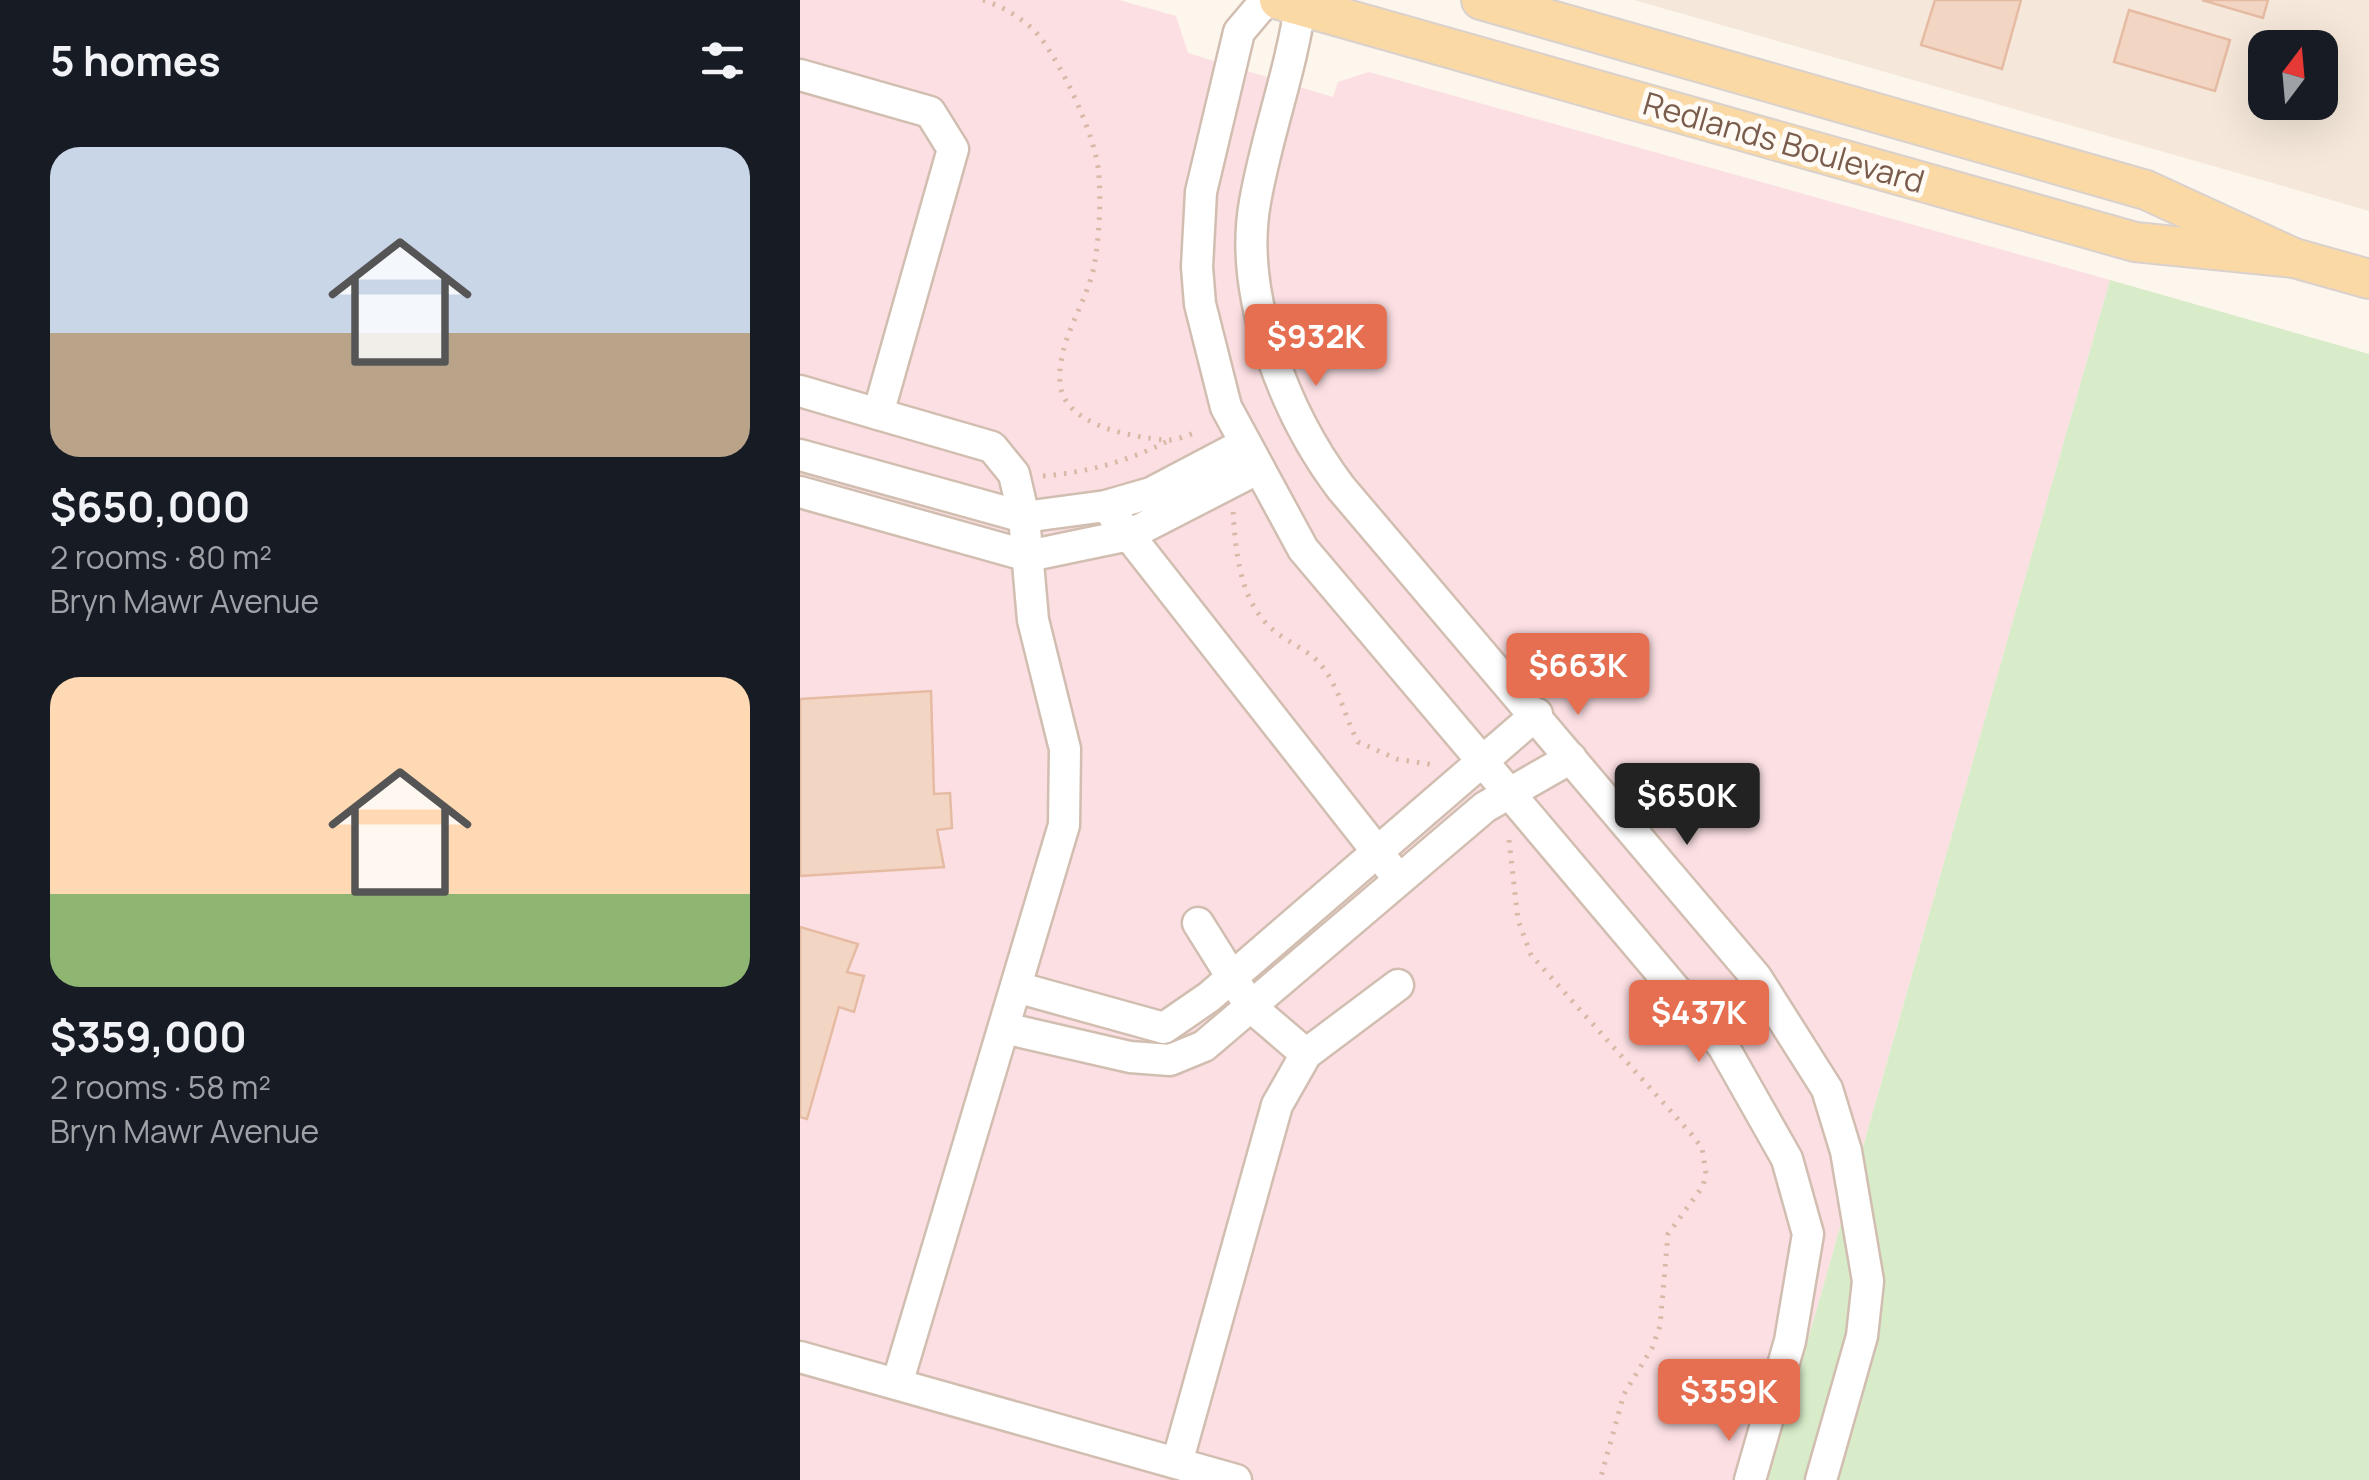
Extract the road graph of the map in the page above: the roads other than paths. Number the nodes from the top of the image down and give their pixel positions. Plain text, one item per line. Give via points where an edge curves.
1 (1481, 0) edge
2 (1287, 1) edge
3 (800, 75) edge
4 (2294, 258) junction
5 (2369, 279) edge
6 (800, 391) edge
7 (878, 414) junction
8 (800, 455) edge
9 (1252, 456) junction
10 (800, 492) edge
11 (1106, 506) junction
12 (1024, 517) junction
13 (1129, 535) junction
14 (1028, 556) junction
15 (1537, 714) junction
16 (1571, 758) junction
17 (1483, 760) junction
18 (1510, 793) junction
19 (1377, 852) junction
20 (1398, 878) junction
21 (1198, 922) dead end
22 (1230, 979) junction
23 (1398, 985) dead end
24 (1016, 987) junction
25 (1250, 1006) junction
26 (1004, 1028) junction
27 (1306, 1054) junction
28 (800, 1357) edge
29 (897, 1384) junction
30 (1177, 1463) junction
31 (1236, 1480) edge
32 (1750, 1480) edge
33 (1821, 1480) edge

1 - 4 main road, Redlands Boulevard via 2146,190
2 - 4 main road, Redlands Boulevard via 2135,242
2 - 9 street via 1238,32 1206,163 1196,267 1226,407
2 - 15 street via 1254,206 1254,266 1283,390 1316,455
3 - 7 street via 930,112 952,149
4 - 5 main road, Redlands Boulevard
6 - 7 street
7 - 12 street via 992,447 1015,478
8 - 12 street
9 - 11 street
9 - 13 street
9 - 17 street via 1304,549
10 - 14 street
11 - 12 street
11 - 13 street
12 - 14 street
13 - 14 street
13 - 19 street
14 - 24 street via 1033,620 1064,750 1064,826
15 - 16 street
15 - 17 street
16 - 18 street
16 - 33 street via 1756,977 1827,1089 1846,1151 1868,1280 1862,1336
17 - 18 street
17 - 19 street
18 - 20 street
18 - 32 street via 1723,1046 1787,1159 1808,1234 1790,1340
19 - 20 street
19 - 22 street
20 - 25 street
21 - 22 street
22 - 24 street via 1164,1028
22 - 25 street
23 - 27 street
24 - 26 street
25 - 26 street via 1204,1046 1170,1060
25 - 27 street
26 - 29 street
27 - 30 street via 1277,1105
28 - 29 street
29 - 30 street
30 - 31 street

